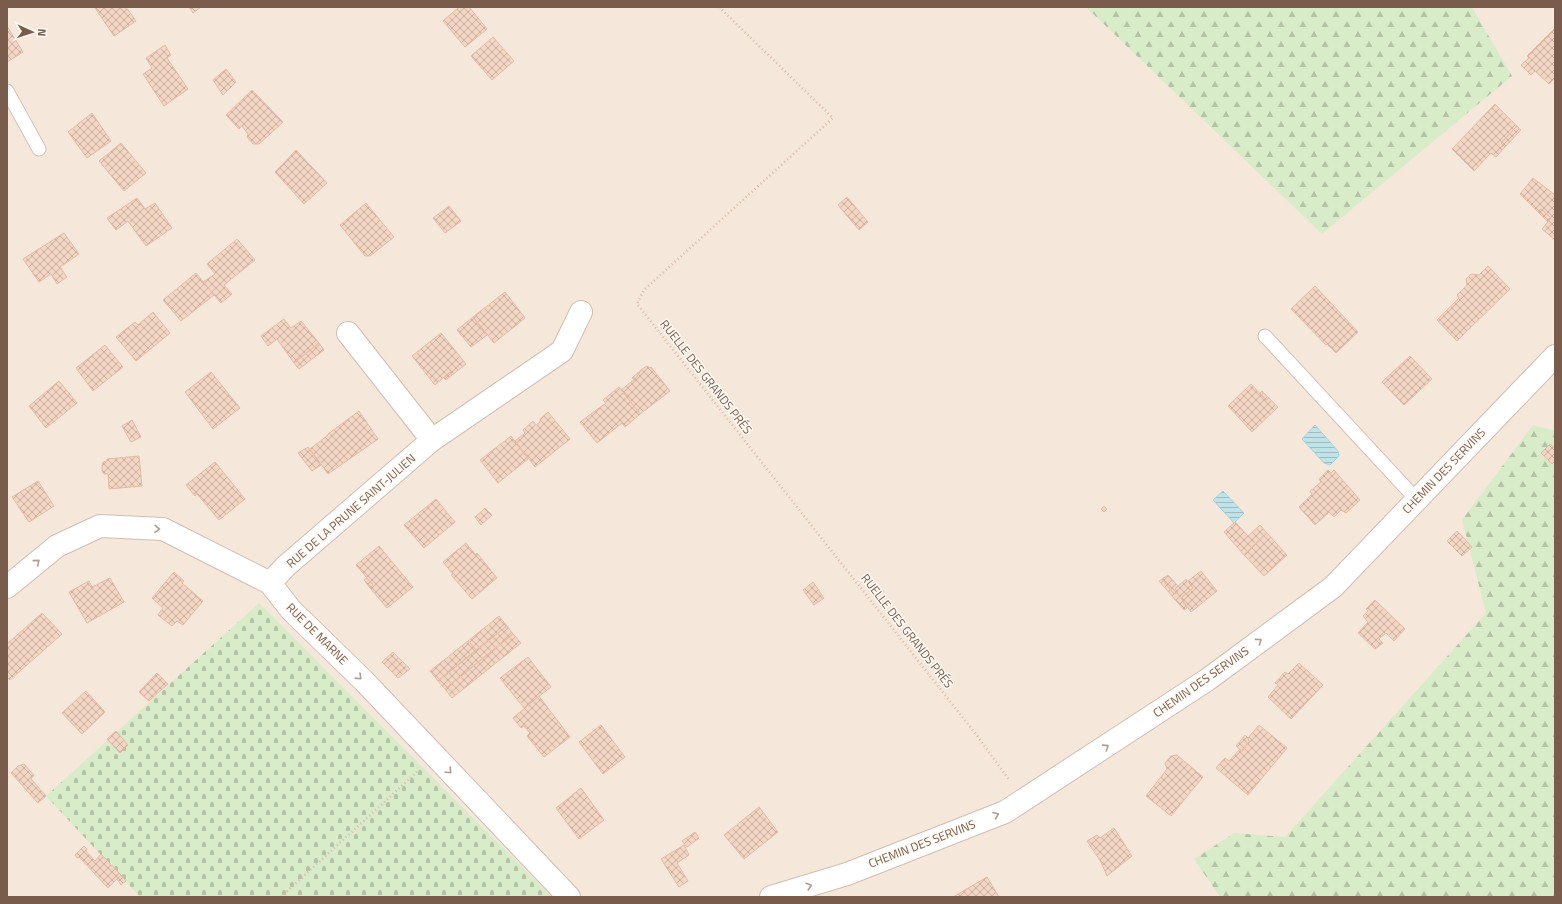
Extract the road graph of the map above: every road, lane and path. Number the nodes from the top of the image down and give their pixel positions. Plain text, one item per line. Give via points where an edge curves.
1 (719, 7) edge
2 (7, 91) edge
3 (39, 149) dead end
4 (580, 312) dead end
5 (348, 333) dead end
6 (1265, 336) dead end
7 (1555, 356) edge
8 (432, 440) junction
9 (1417, 500) junction
10 (270, 583) junction
11 (7, 587) edge
12 (435, 755) junction
13 (1024, 800) junction
14 (281, 897) edge
15 (569, 897) edge
16 (771, 897) edge

1 - 13 path, RUELLE DES GRANDS PRÉS via 833,118 644,290 637,304 976,733
2 - 3 lane
4 - 8 street, RUE DE LA PRUNE SAINT-JULIEN via 562,351
5 - 8 street
6 - 9 lane
7 - 9 street, CHEMIN DES SERVINS
8 - 10 street, RUE DE LA PRUNE SAINT-JULIEN via 286,566
13 -> 9 street, CHEMIN DES SERVINS via 1207,680 1333,587
11 -> 10 street, RUE DE MARNE via 56,546 100,526 163,529
10 -> 12 street, RUE DE MARNE via 291,610
12 - 14 path
12 -> 15 street, RUE DE MARNE
16 -> 13 street, CHEMIN DES SERVINS via 847,874 1005,812

